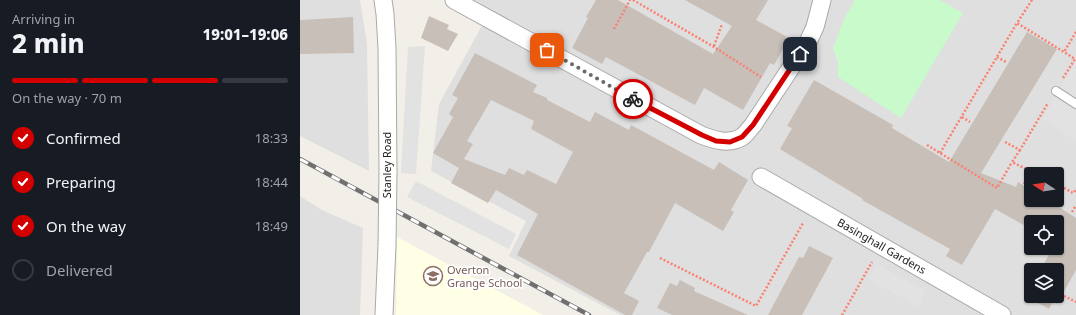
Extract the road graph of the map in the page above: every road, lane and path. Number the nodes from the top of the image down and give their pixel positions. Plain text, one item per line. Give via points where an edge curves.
1 (454, 0) edge
2 (632, 0) edge
3 (822, 0) edge
4 (1032, 0) edge
5 (384, 7) edge
6 (1017, 23) junction
7 (722, 24) dead end
8 (614, 29) dead end
9 (1076, 32) edge
10 (714, 46) junction
11 (1064, 52) junction
12 (997, 57) junction
13 (1076, 59) edge
14 (1006, 62) dead end
15 (777, 88) junction
16 (1056, 91) junction
17 (1076, 104) edge
18 (962, 116) junction
19 (970, 122) dead end
20 (1005, 142) dead end
21 (927, 145) dead end
22 (1020, 150) junction
23 (940, 153) junction
24 (1012, 162) junction
25 (1024, 168) edge
26 (761, 177) dead end
27 (1064, 188) edge
28 (1076, 190) edge
29 (1075, 193) edge
30 (1076, 205) edge
31 (812, 207) junction
32 (1072, 212) dead end
33 (881, 246) junction
34 (660, 258) dead end
35 (1064, 296) dead end
36 (1076, 302) edge
37 (384, 315) edge
38 (842, 315) edge
39 (1002, 315) edge

1 - 15 street via 716,141 730,142 742,137
2 - 8 path
2 - 10 path
3 - 15 street via 808,42
4 - 6 path
5 - 37 street, Stanley Road, bridge via 387,48 388,173
6 - 11 path
6 - 12 path
7 - 10 path
9 - 11 path
10 - 15 path
11 - 13 path
12 - 14 path
12 - 18 path
13 - 16 path
16 - 17 lane
16 - 22 path
18 - 19 path
18 - 23 path
20 - 22 path
21 - 23 path
22 - 24 path
23 - 24 path via 997,188
24 - 25 path
26 - 31 street, Basinghall Gardens
27 - 29 path
28 - 29 path
30 - 32 path
31 - 33 street, Basinghall Gardens
31 - 34 path via 756,306
33 - 38 path
33 - 39 street, Basinghall Gardens
35 - 36 path

